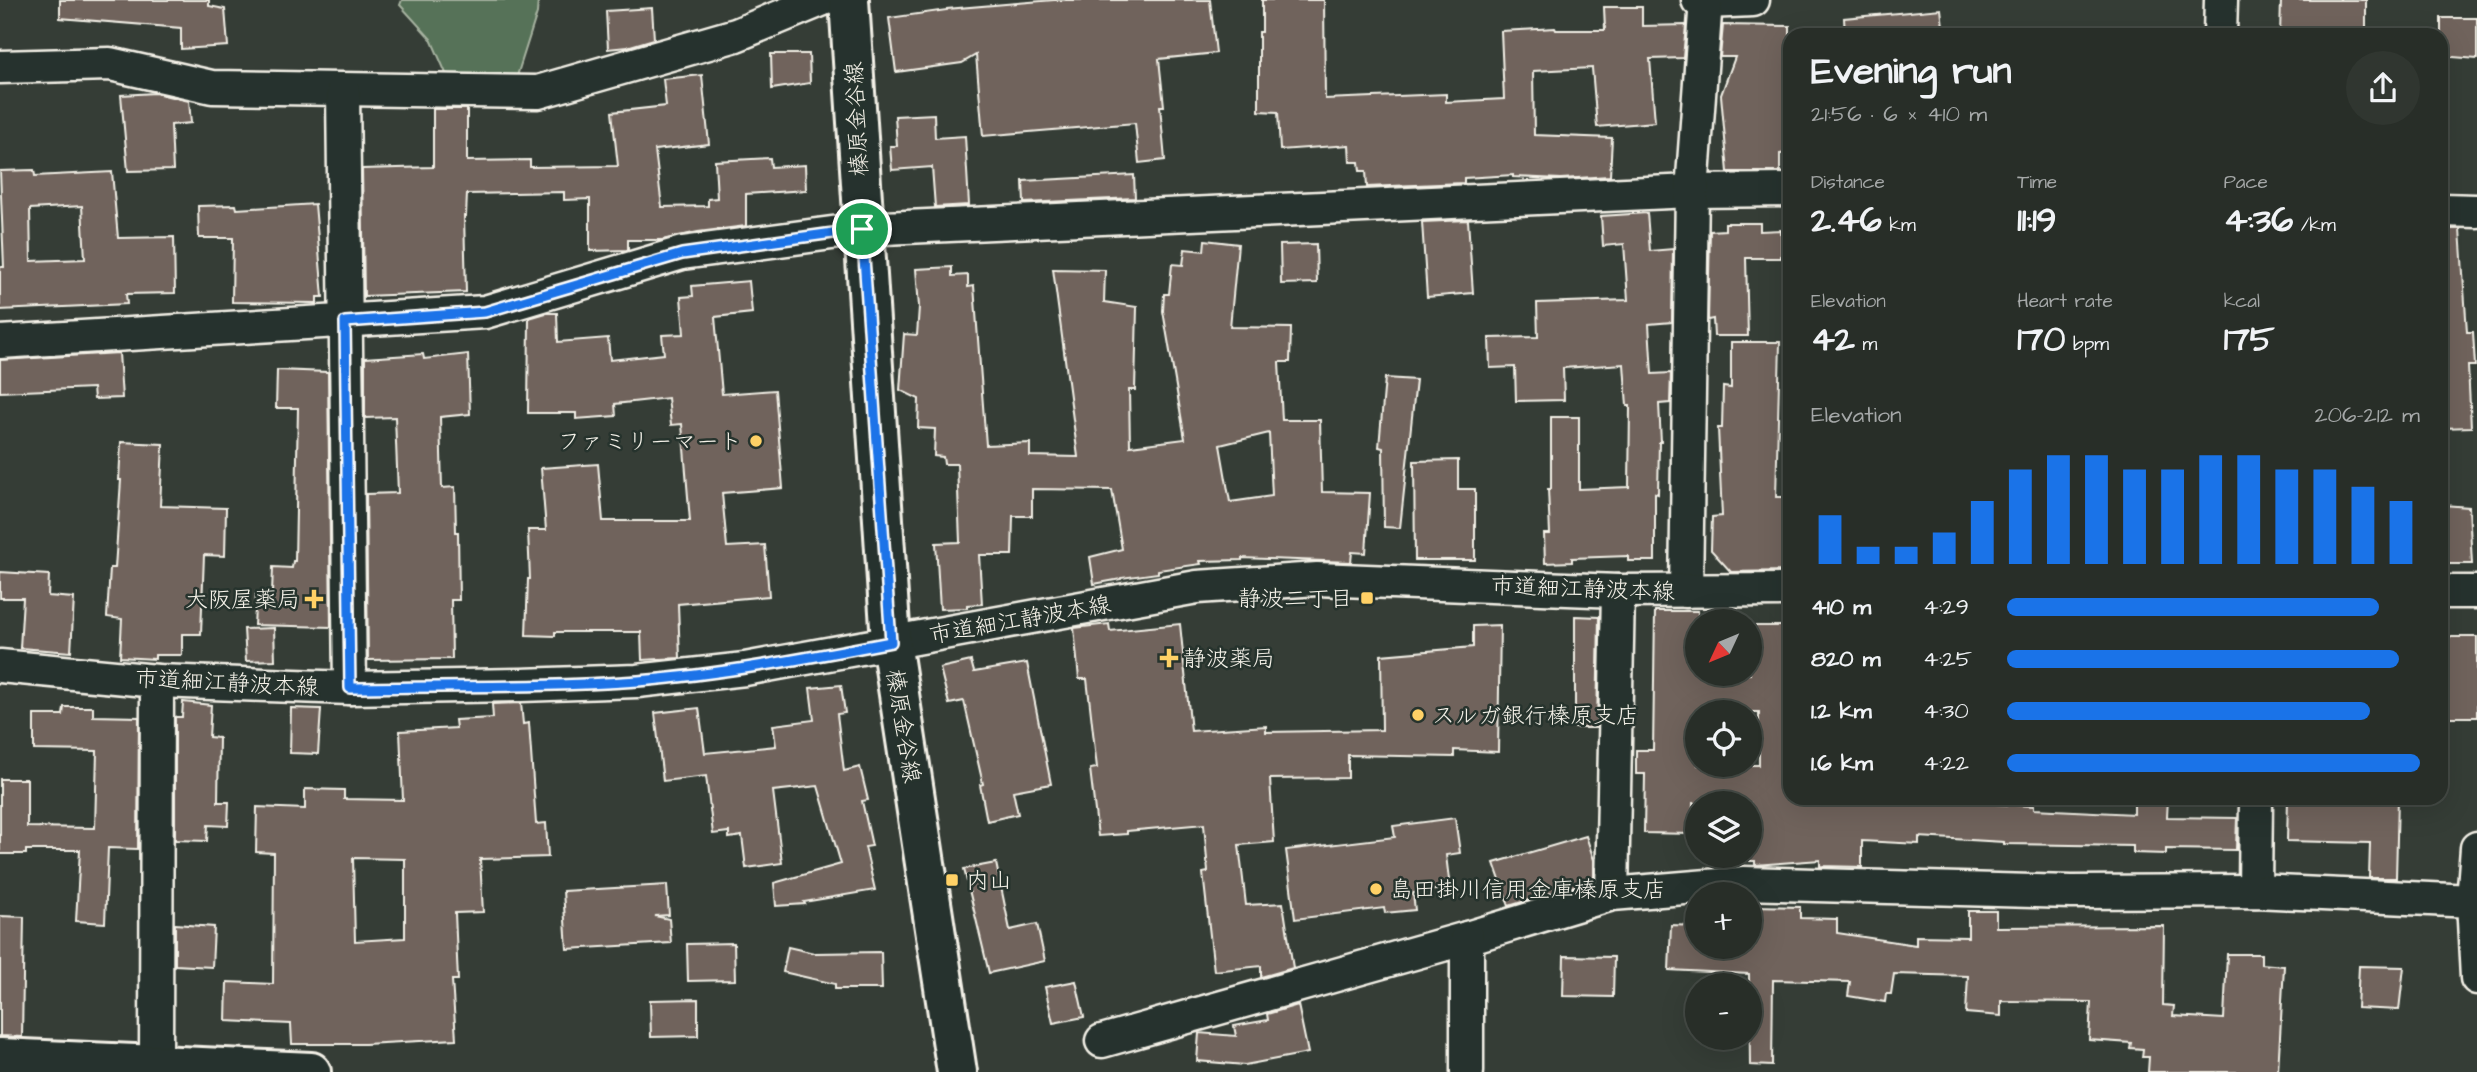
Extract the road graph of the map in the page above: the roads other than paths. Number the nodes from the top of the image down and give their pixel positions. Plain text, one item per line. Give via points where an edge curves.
1 (821, 0) edge
2 (849, 0) edge
3 (1753, 0) edge
4 (2221, 0) edge
5 (1703, 1) edge
6 (2220, 28) edge
7 (0, 66) edge
8 (343, 90) junction
9 (1783, 190) edge
10 (1692, 191) junction
11 (2448, 210) edge
12 (2477, 211) edge
13 (862, 229) junction
14 (345, 322) junction
15 (0, 342) edge
16 (1783, 590) edge
17 (1618, 591) junction
18 (1686, 591) junction
19 (2477, 592) edge
20 (2448, 593) edge
21 (891, 642) junction
22 (0, 666) edge
23 (157, 681) junction
24 (350, 688) junction
25 (2256, 805) edge
26 (2477, 848) edge
27 (2255, 891) junction
28 (1612, 894) junction
29 (2473, 901) junction
30 (1467, 937) junction
31 (2477, 978) edge
32 (1102, 1041) dead end
33 (0, 1058) edge
34 (156, 1064) junction
35 (311, 1072) edge
36 (957, 1072) edge
37 (1467, 1072) edge

1 - 8 street via 736,35 538,92
2 - 13 main road, 榛原金谷線
3 - 5 street
4 - 6 street
5 - 10 street
7 - 8 street via 110,64 212,87
8 - 14 street
9 - 10 street
10 - 13 street
10 - 18 street
11 - 12 street
13 - 14 street via 682,254 485,312
13 - 21 main road, 榛原金谷線
14 - 15 street
14 - 24 street
16 - 18 street, 市道細江静波本線
17 - 18 street, 市道細江静波本線
17 - 21 street, 市道細江静波本線 via 1317,579 1197,587
17 - 28 street
19 - 20 street
21 - 24 street, 市道細江静波本線 via 745,669 637,681
21 - 36 main road, 榛原金谷線
22 - 23 street, 市道細江静波本線
23 - 24 street, 市道細江静波本線
23 - 34 street
25 - 27 street
26 - 29 street
27 - 28 street via 2072,892 1744,883
27 - 29 street
28 - 30 street
29 - 31 street
30 - 32 street
30 - 37 street
33 - 34 main road
34 - 35 main road

